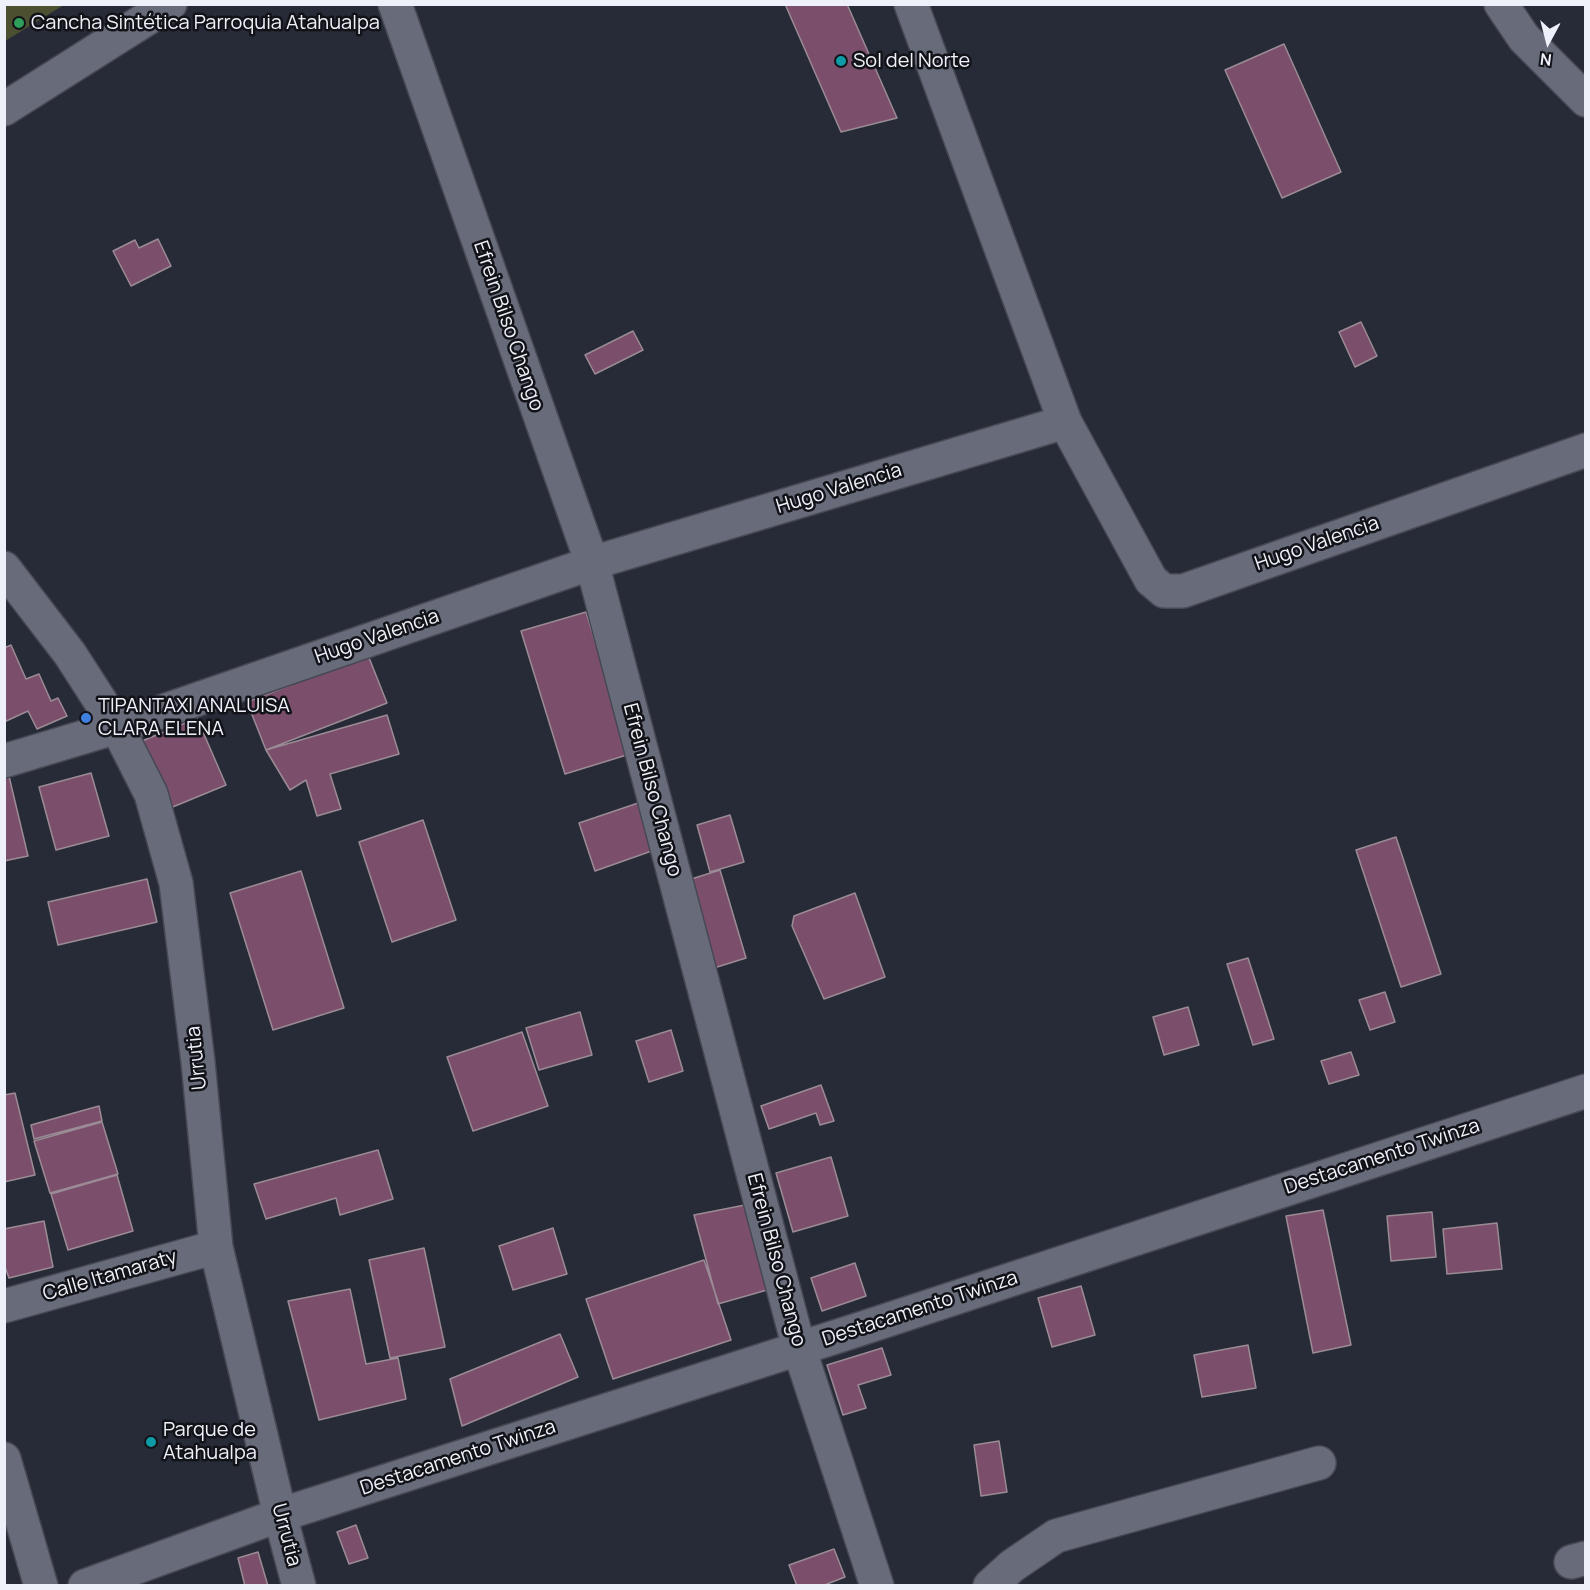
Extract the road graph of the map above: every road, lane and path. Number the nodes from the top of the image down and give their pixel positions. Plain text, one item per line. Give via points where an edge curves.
1 (170, 4) edge
2 (395, 4) edge
3 (911, 4) edge
4 (1501, 4) edge
5 (1586, 100) edge
6 (4, 109) edge
7 (1065, 422) junction
8 (1586, 450) edge
9 (592, 563) junction
10 (4, 568) edge
11 (117, 727) junction
12 (4, 761) edge
13 (1586, 1091) edge
14 (216, 1246) junction
15 (4, 1306) edge
16 (799, 1348) junction
17 (4, 1459) edge
18 (1319, 1463) dead end
19 (280, 1515) junction
20 (41, 1586) edge
21 (85, 1586) edge
22 (299, 1586) edge
23 (877, 1586) edge
24 (990, 1586) edge

1 - 6 street
2 - 9 street, Efrein Bilso Chango
3 - 7 street
4 - 5 street via 1524,38
7 - 8 street, Hugo Valencia via 1151,580 1164,591 1183,591
7 - 9 street, Hugo Valencia
9 - 11 street, Hugo Valencia
9 - 16 street, Efrein Bilso Chango
10 - 11 street, Urrutia via 70,654
11 - 12 street, Hugo Valencia
11 - 14 street, Urrutia via 151,794 176,883
13 - 16 street, Destacamento Twinza
14 - 15 street, Calle Itamaraty
14 - 19 street, Urrutia
16 - 19 street, Destacamento Twinza
16 - 23 street, Efrein Bilso Chango
17 - 20 street
18 - 24 street via 1056,1536
19 - 21 street, Destacamento Twinza
19 - 22 street, Urrutia

